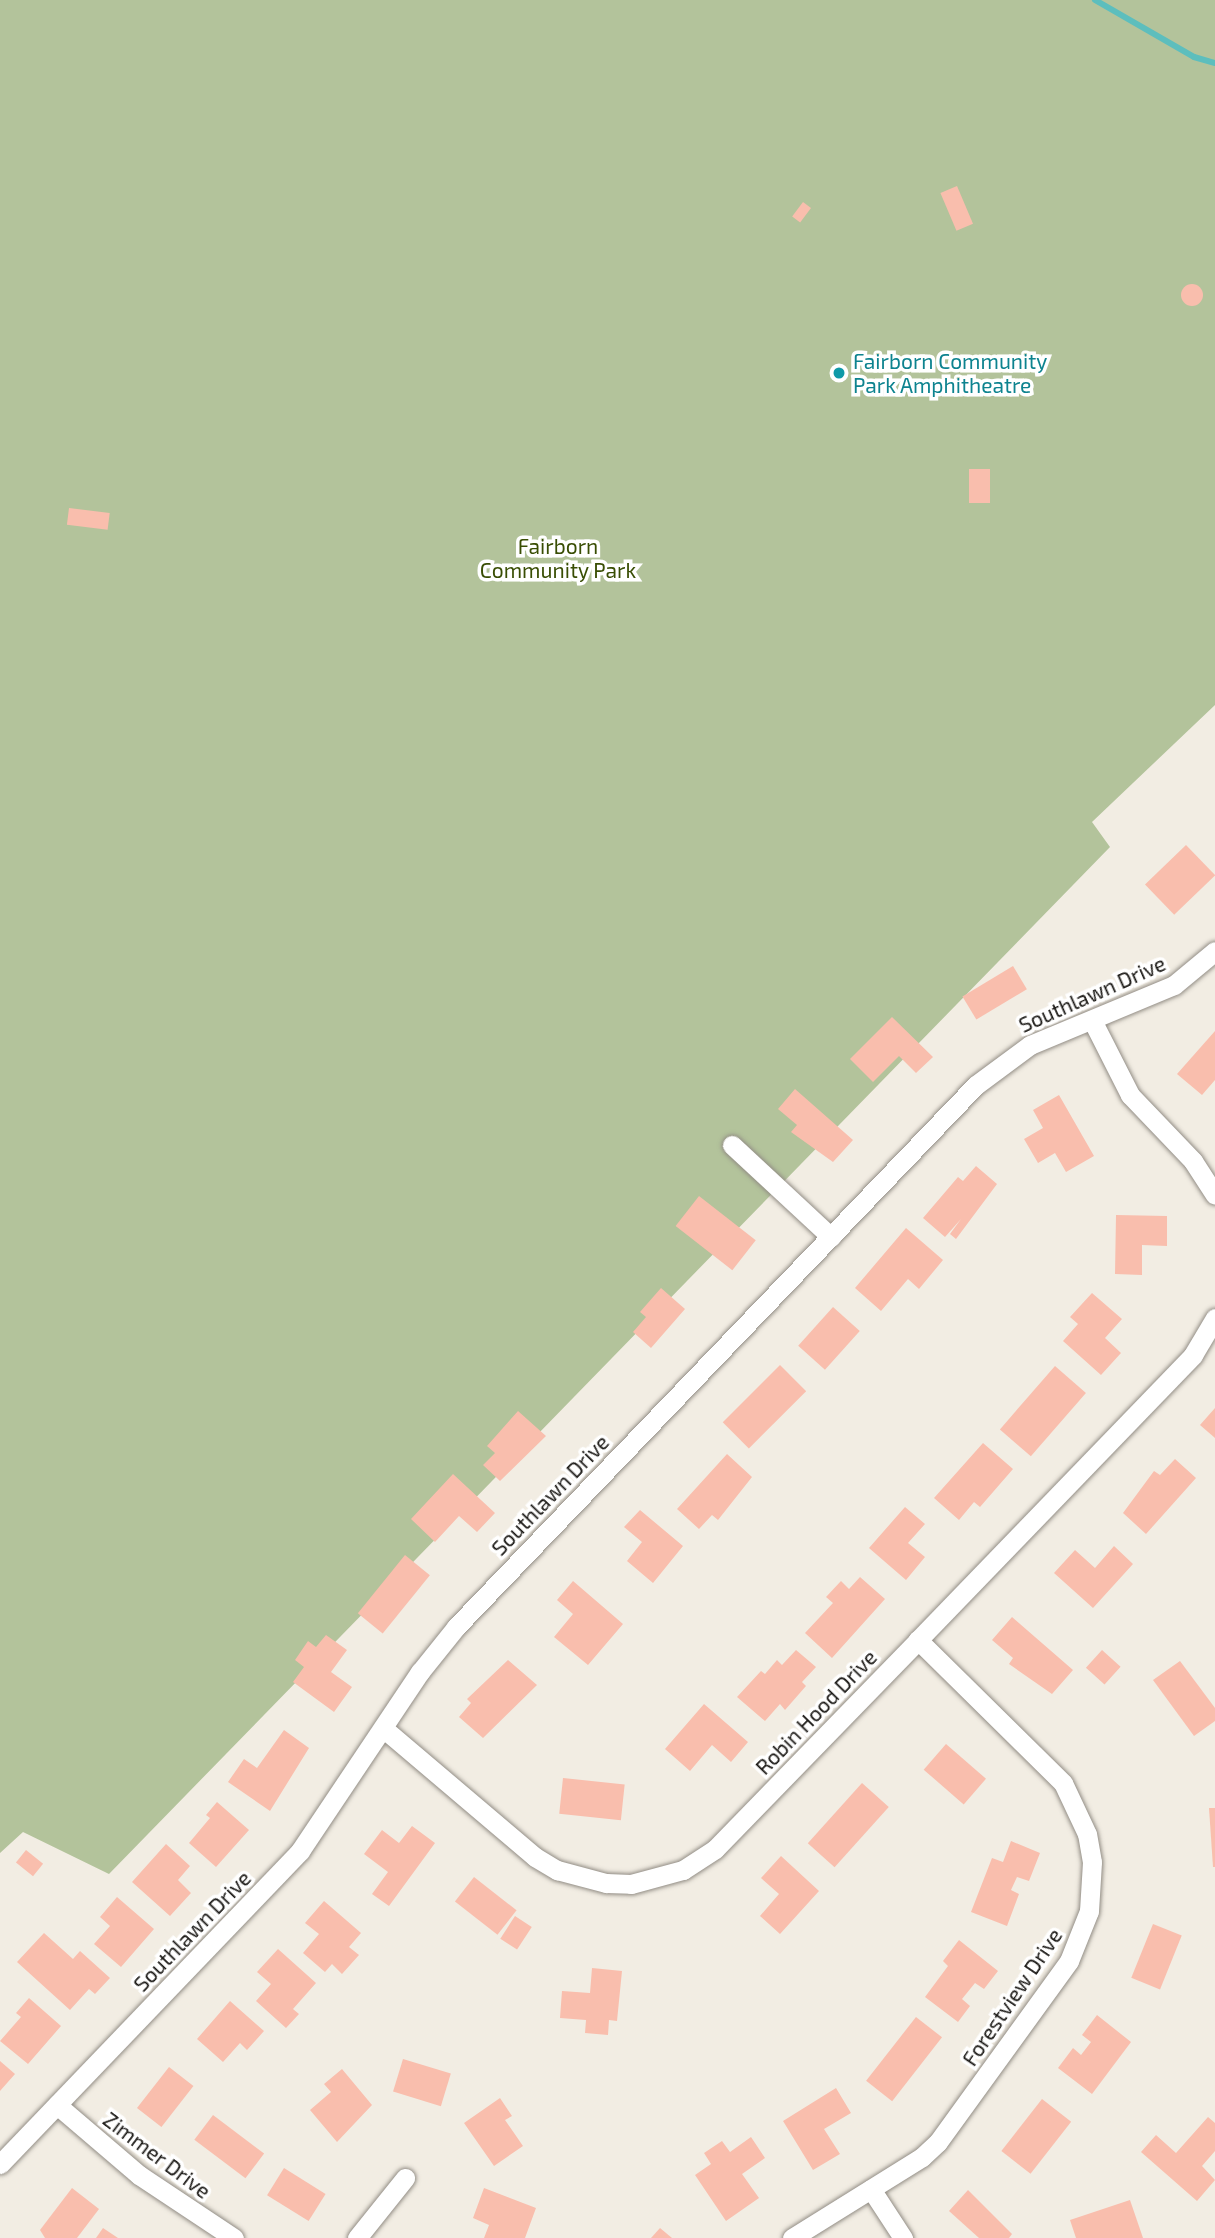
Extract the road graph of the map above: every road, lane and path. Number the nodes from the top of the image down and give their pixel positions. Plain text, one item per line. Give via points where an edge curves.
1 (1215, 951) edge
2 (1092, 1020) junction
3 (732, 1145) dead end
4 (1215, 1195) edge
5 (831, 1237) junction
6 (1215, 1318) edge
7 (918, 1640) junction
8 (383, 1728) junction
9 (57, 2105) junction
10 (0, 2164) edge
11 (405, 2178) dead end
12 (871, 2189) junction
13 (234, 2238) edge
14 (358, 2238) edge
15 (792, 2238) edge
16 (903, 2238) edge

1 - 2 street, Southlawn Drive via 1174,985
2 - 4 street via 1130,1095 1193,1161
2 - 5 street, Southlawn Drive via 1030,1045 992,1070
3 - 5 street
5 - 8 street, Southlawn Drive via 456,1627
6 - 7 street, Robin Hood Drive via 1193,1355
7 - 8 street, Robin Hood Drive via 715,1849 683,1870 644,1882 581,1879 546,1863
7 - 12 street, Forestview Drive via 1063,1783 1087,1834 1092,1891 1084,1927 1069,1961 951,2127 922,2157
8 - 9 street, Southlawn Drive via 300,1851
9 - 10 street, Southlawn Drive
9 - 13 street, Zimmer Drive via 139,2175
11 - 14 street
12 - 15 street, Forestview Drive
12 - 16 street

